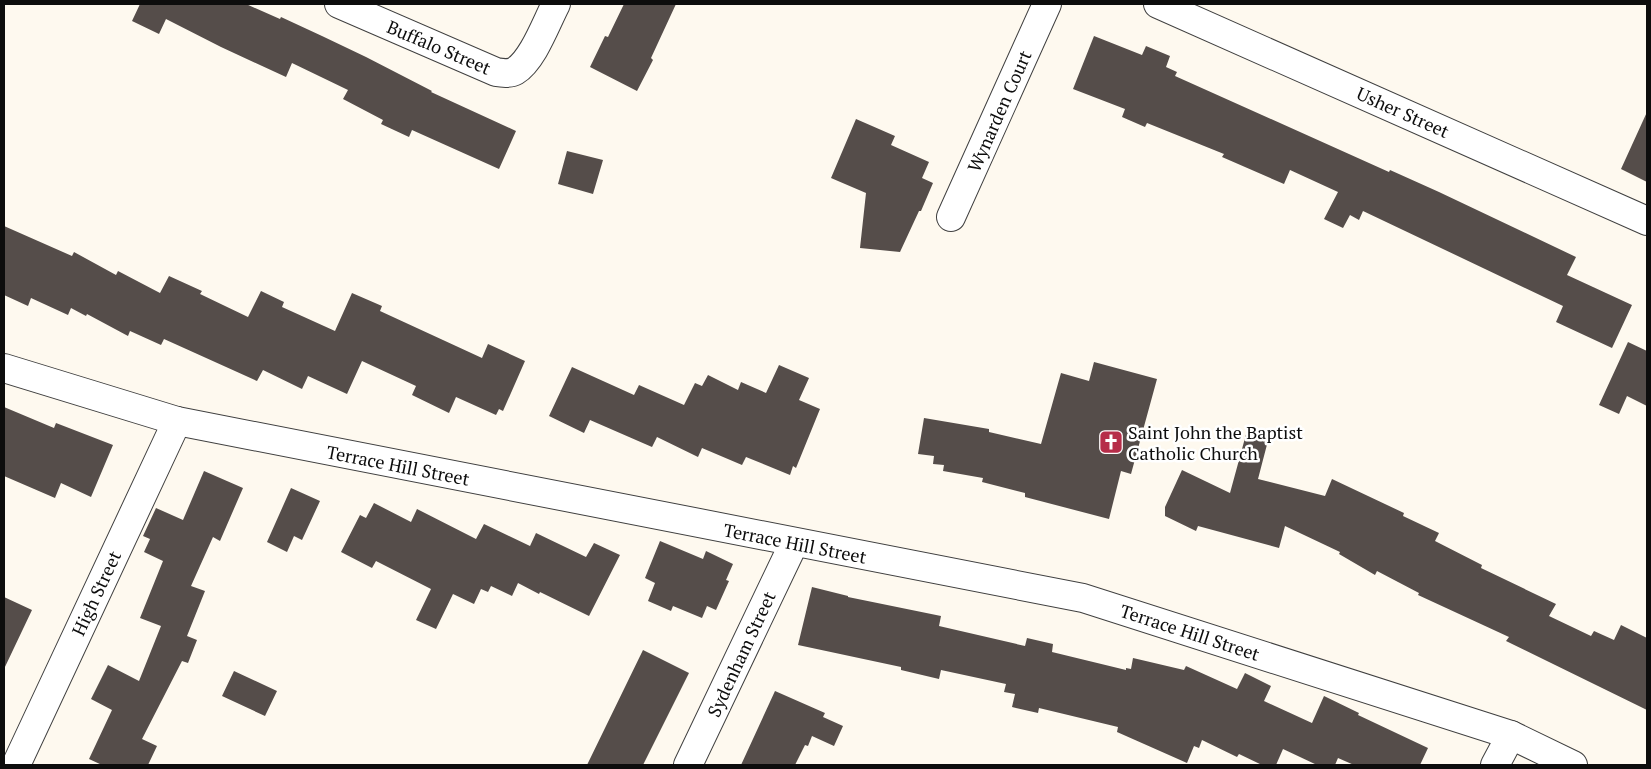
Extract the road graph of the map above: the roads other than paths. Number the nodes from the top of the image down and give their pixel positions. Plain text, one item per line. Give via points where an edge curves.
1 (338, 4) edge
2 (556, 4) edge
3 (1046, 4) edge
4 (1158, 4) edge
5 (951, 217) dead end
6 (1647, 221) edge
7 (4, 368) edge
8 (177, 421) junction
9 (794, 543) junction
10 (1511, 735) junction
11 (16, 765) edge
12 (688, 765) edge
13 (1495, 765) edge
14 (1573, 765) edge

1 - 2 street, Buffalo Street via 496,72 514,72 528,59
3 - 5 street, Wynarden Court
4 - 6 street, Usher Street
7 - 8 street, Terrace Hill Street
8 - 9 street, Terrace Hill Street
8 - 11 street, High Street
9 - 10 street, Terrace Hill Street via 1082,598
9 - 12 street, Sydenham Street
10 - 13 street
10 - 14 street, Terrace Hill Street

